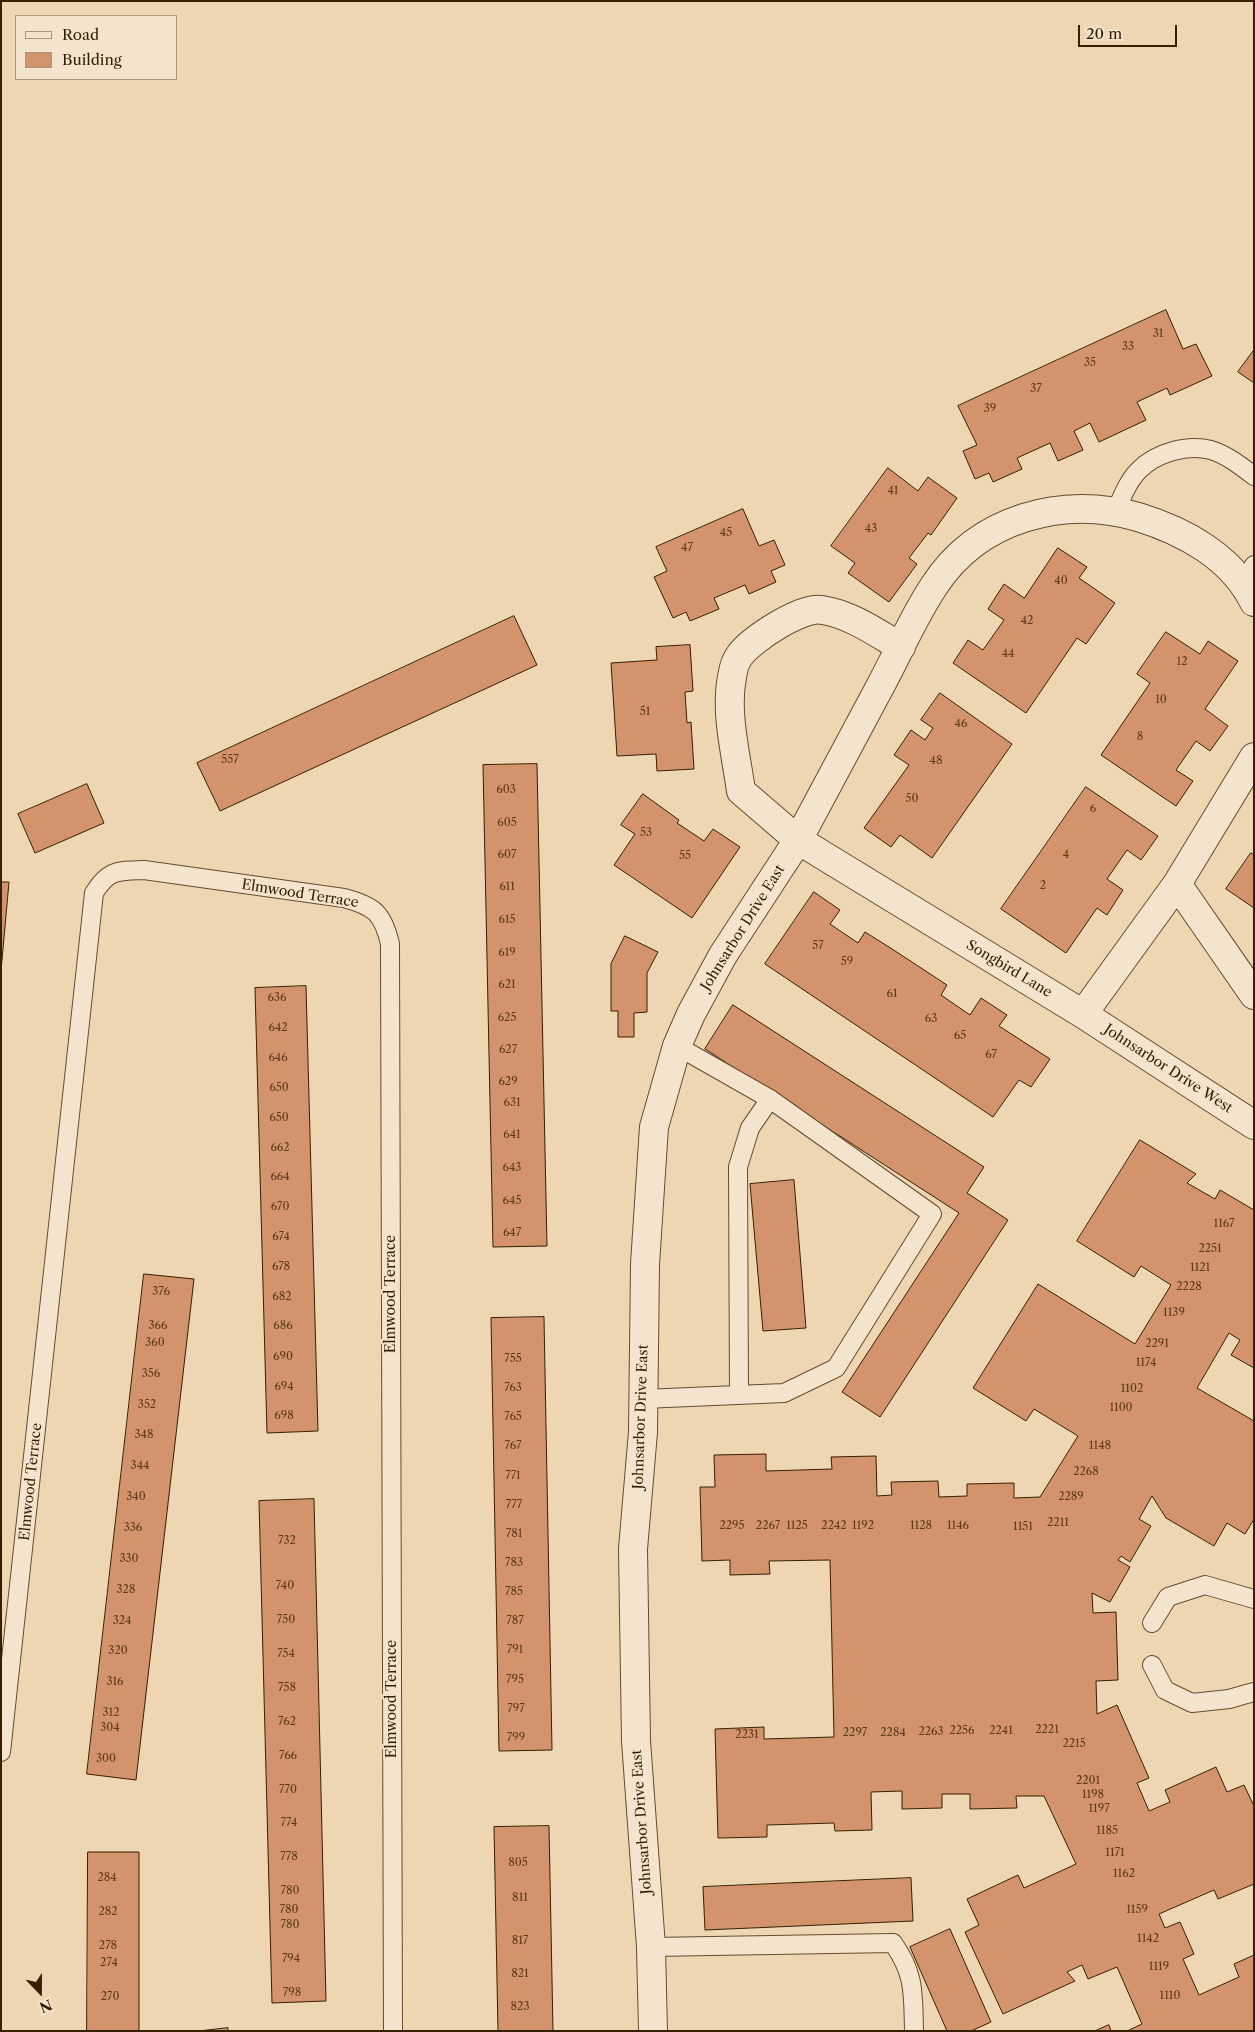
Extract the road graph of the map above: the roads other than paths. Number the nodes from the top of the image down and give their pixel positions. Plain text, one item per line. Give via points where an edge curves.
1 (1254, 476) edge
2 (1116, 511) junction
3 (1251, 583) edge
4 (901, 647) junction
5 (1254, 757) edge
6 (798, 840) junction
7 (1177, 884) junction
8 (1254, 996) edge
9 (1083, 1014) junction
10 (677, 1046) junction
11 (770, 1099) junction
12 (1254, 1124) edge
13 (739, 1395) junction
14 (643, 1399) junction
15 (1254, 1599) edge
16 (1152, 1623) dead end
17 (1152, 1665) dead end
18 (1254, 1692) edge
19 (1, 1752) edge
20 (651, 1947) junction
21 (393, 2031) edge
22 (652, 2031) edge
23 (914, 2031) edge

1 - 2 lane via 1210,450 1184,448 1158,456 1138,471
2 - 3 street via 1200,545
2 - 4 street via 1059,509 1010,522 978,540 958,557 934,586
4 - 6 street
4 - 6 street, Songbird Lane via 856,622 820,609 794,616 772,628 739,657 732,675 730,695 741,790
5 - 7 street
6 - 9 street, Songbird Lane
6 - 10 street, Johnsarbor Drive East via 723,955
7 - 8 street
7 - 9 street
9 - 12 street, Johnsarbor Drive West
10 - 11 lane
10 - 14 street, Johnsarbor Drive East via 654,1127 645,1264
11 - 13 lane via 750,1128 738,1167
11 - 13 lane via 932,1214 836,1368 784,1393
13 - 14 lane
14 - 20 street, Johnsarbor Drive East via 633,1559 636,1741
15 - 16 lane via 1205,1585 1168,1597
17 - 18 lane via 1165,1690 1192,1703 1229,1699
19 - 21 lane, Elmwood Terrace via 94,893 104,878 121,871 144,870 344,898 365,904 378,912 386,926 390,944
20 - 22 street, Johnsarbor Drive East
20 - 23 lane via 893,1942 906,1961 913,1984

